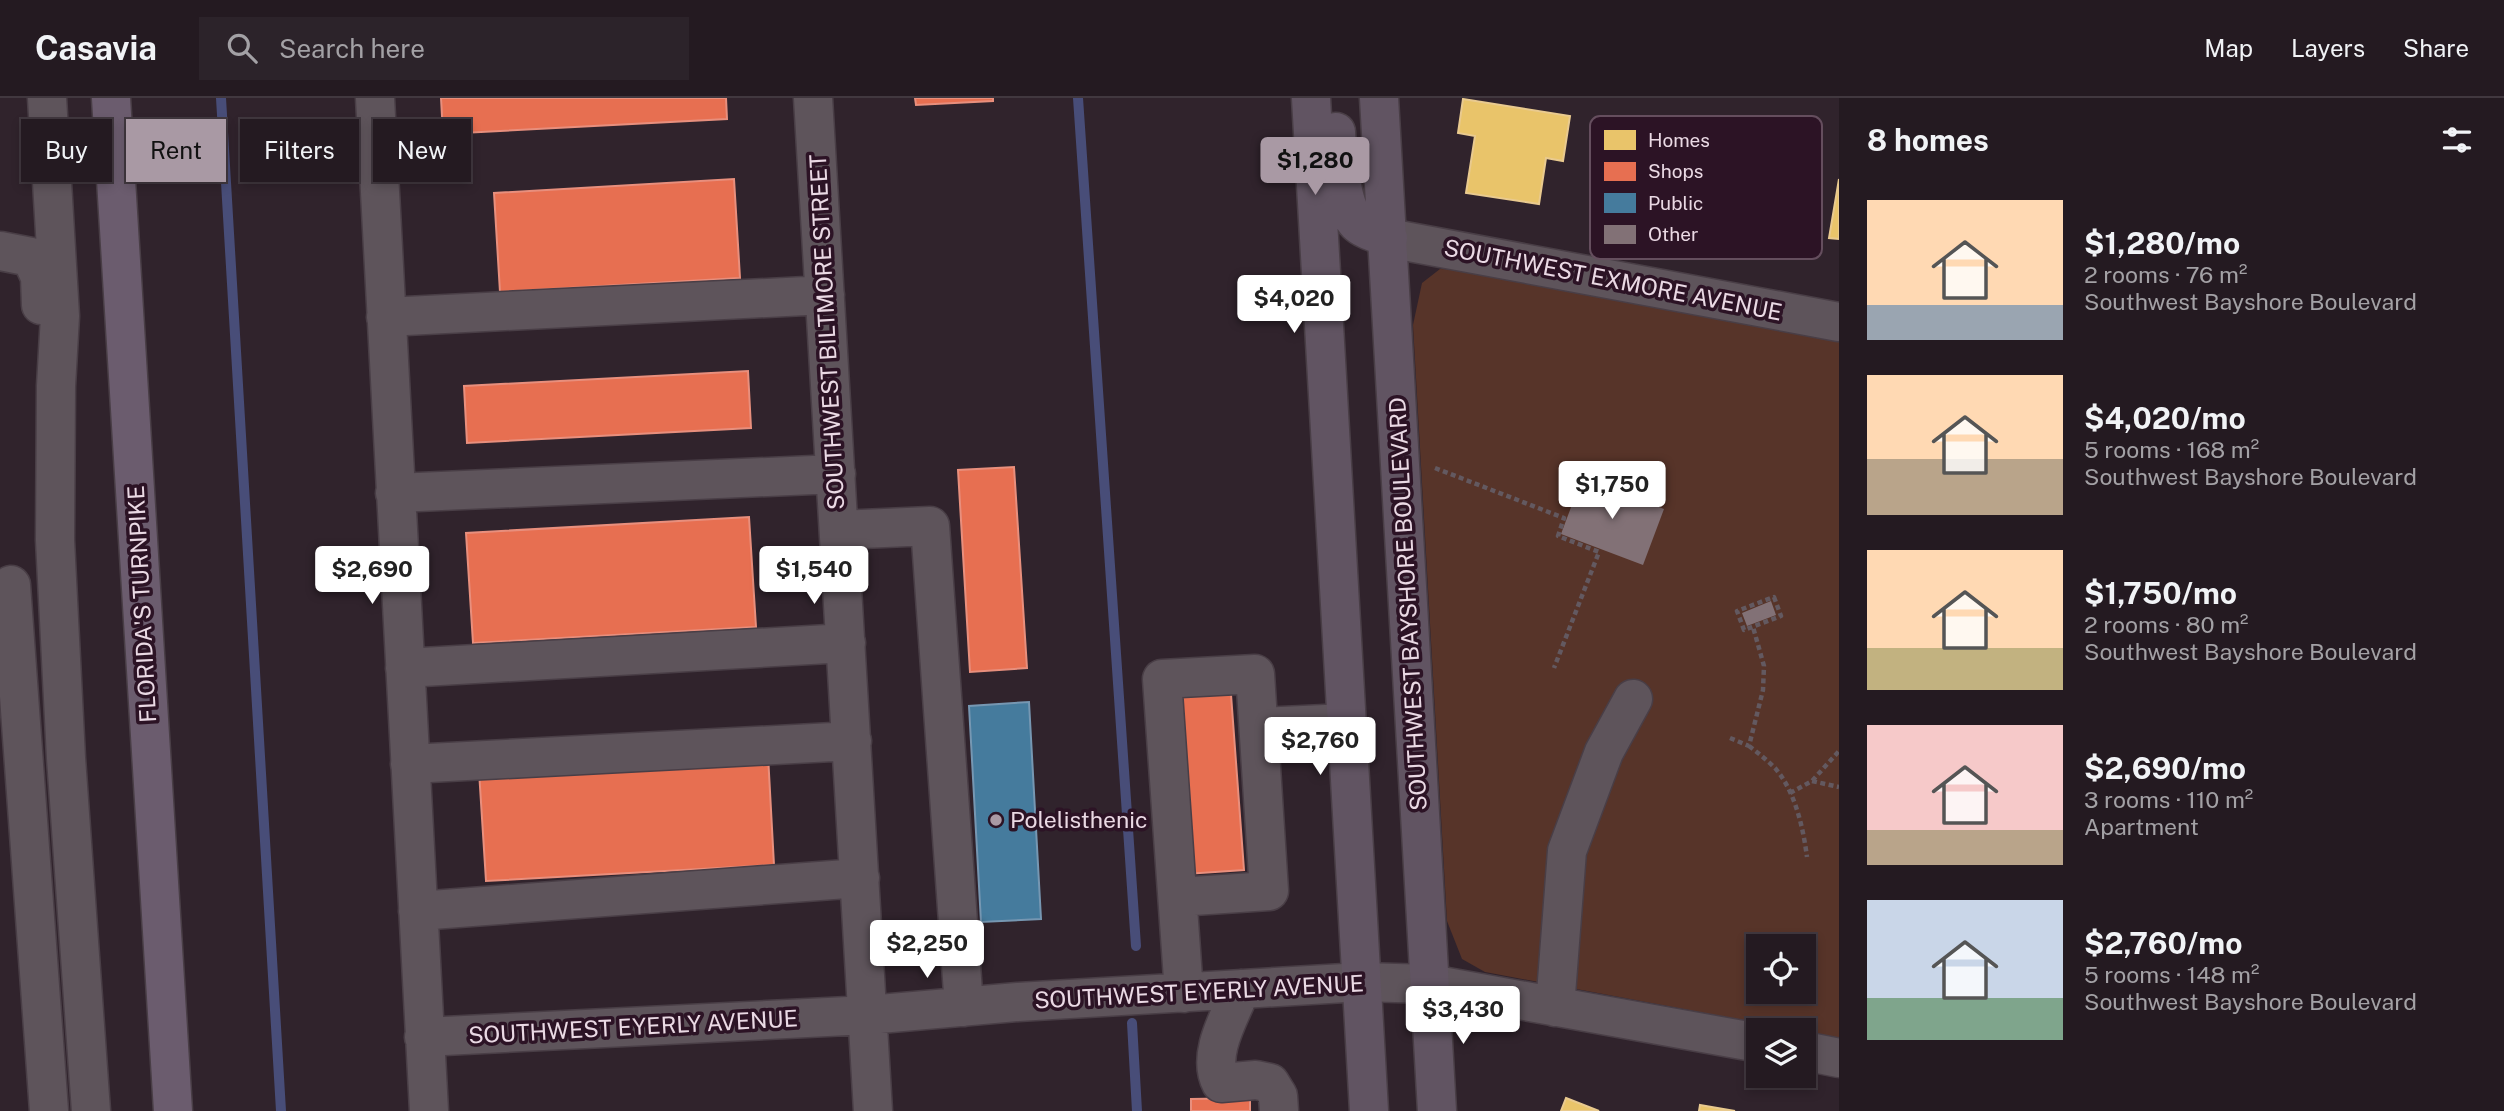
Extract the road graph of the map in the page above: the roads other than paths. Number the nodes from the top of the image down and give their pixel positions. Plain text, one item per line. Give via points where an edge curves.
1 (47, 98) edge
2 (111, 98) edge
3 (374, 98) edge
4 (813, 98) edge
5 (1311, 98) edge
6 (1333, 98) edge
7 (1379, 98) edge
8 (1388, 238) junction
9 (0, 251) edge
10 (825, 295) junction
11 (386, 317) junction
12 (1839, 322) edge
13 (56, 386) junction
14 (836, 474) junction
15 (396, 493) junction
16 (839, 530) junction
17 (55, 540) junction
18 (6, 587) edge
19 (845, 643) junction
20 (405, 668) junction
21 (1633, 699) dead end
22 (1347, 723) junction
23 (1259, 727) junction
24 (852, 741) junction
25 (410, 764) junction
26 (859, 878) junction
27 (1178, 897) junction
28 (418, 911) junction
29 (1362, 982) junction
30 (1430, 984) junction
31 (1241, 989) junction
32 (1184, 992) junction
33 (964, 1007) junction
34 (1555, 1007) junction
35 (867, 1016) junction
36 (425, 1037) junction
37 (1746, 1041) edge
38 (1816, 1053) edge
39 (1839, 1058) edge
40 (49, 1111) edge
41 (91, 1111) edge
42 (173, 1111) edge
43 (429, 1111) edge
44 (873, 1111) edge
45 (1279, 1111) edge
46 (1369, 1111) edge
47 (1437, 1111) edge

1 - 13 street via 60,316
2 - 42 highway, FLORIDA'S TURNPIKE
3 - 11 street
4 - 10 street, SOUTHWEST BILTMORE STREET
5 - 22 main road
6 - 8 main road via 1339,170 1349,209 1358,224
7 - 8 main road, SOUTHWEST BAYSHORE BOULEVARD
8 - 12 street, SOUTHWEST EXMORE AVENUE
8 - 30 main road, SOUTHWEST BAYSHORE BOULEVARD
9 - 13 street via 31,257 40,276 43,328
10 - 11 street
10 - 14 street, SOUTHWEST BILTMORE STREET
11 - 15 street
13 - 17 street
14 - 15 street
14 - 16 street, SOUTHWEST BILTMORE STREET
15 - 20 street
16 - 19 street, SOUTHWEST BILTMORE STREET
16 - 33 street via 930,526
17 - 18 street
17 - 41 street
18 - 40 street
19 - 20 street
19 - 24 street, SOUTHWEST BILTMORE STREET
20 - 25 street
21 - 34 street via 1604,752 1567,851
22 - 23 street
22 - 29 main road
23 - 27 street via 1269,891
23 - 27 street via 1255,674 1162,679
24 - 25 street
24 - 26 street, SOUTHWEST BILTMORE STREET
25 - 28 street
26 - 28 street
26 - 35 street, SOUTHWEST BILTMORE STREET
27 - 32 street
28 - 36 street
29 - 30 street, SOUTHWEST EYERLY AVENUE
29 - 31 street, SOUTHWEST EYERLY AVENUE
29 - 46 main road
30 - 34 street, SOUTHWEST EYERLY AVENUE
30 - 47 main road, SOUTHWEST BAYSHORE BOULEVARD
31 - 32 street, SOUTHWEST EYERLY AVENUE
31 - 45 street via 1214,1070 1221,1083 1270,1083 1278,1096
32 - 33 street, SOUTHWEST EYERLY AVENUE
33 - 35 street, SOUTHWEST EYERLY AVENUE
34 - 37 street, SOUTHWEST EYERLY AVENUE
35 - 36 street, SOUTHWEST EYERLY AVENUE
35 - 44 street, SOUTHWEST BILTMORE STREET
36 - 43 street
38 - 39 street

